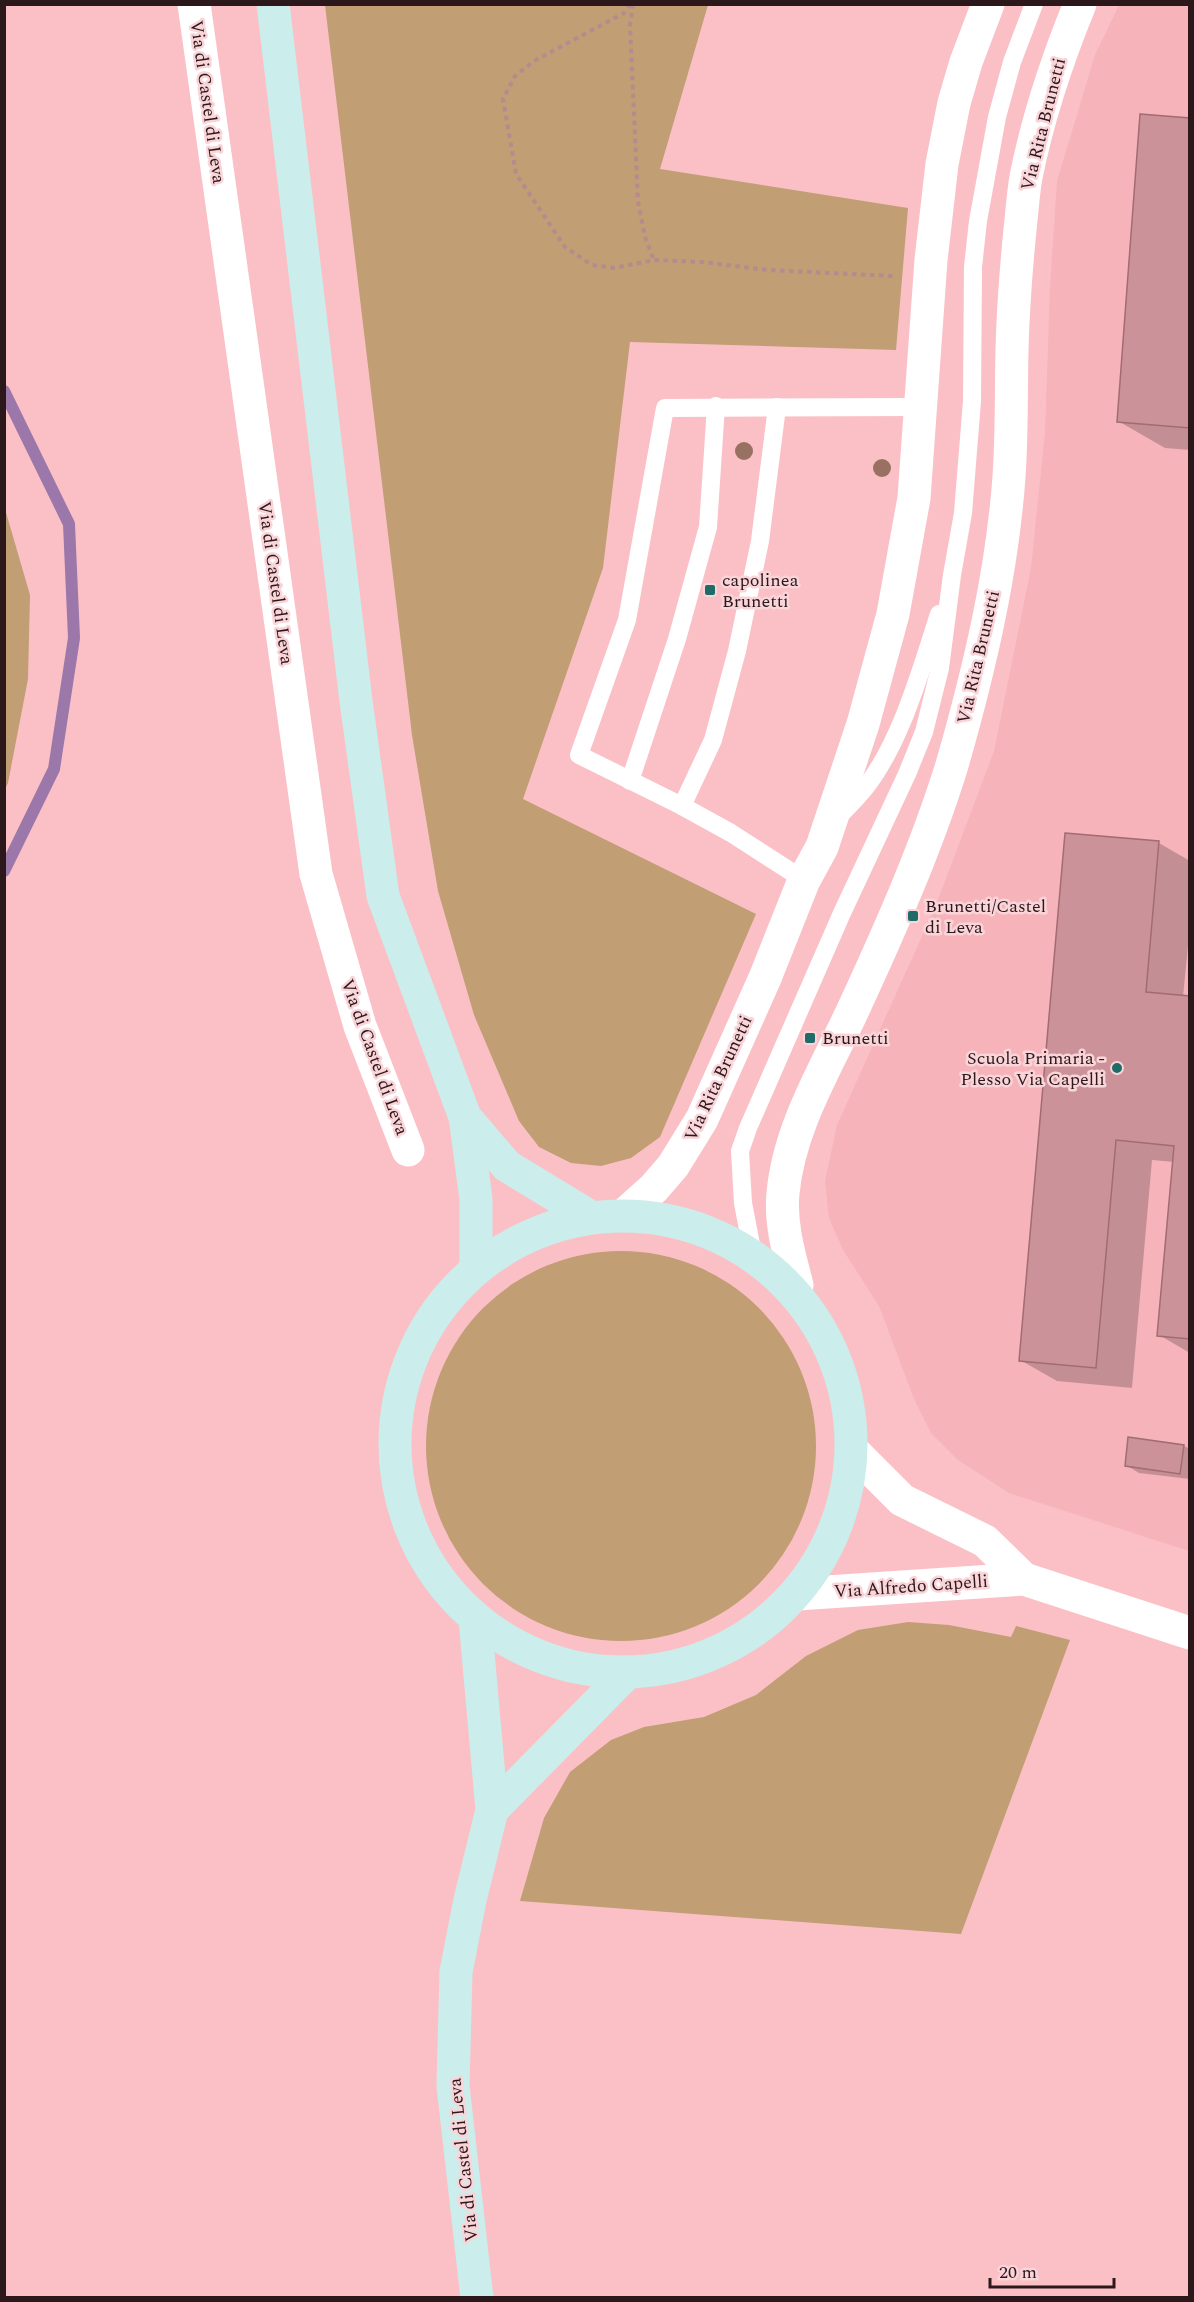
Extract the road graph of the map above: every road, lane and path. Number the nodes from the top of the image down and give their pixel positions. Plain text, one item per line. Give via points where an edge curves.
1 (194, 4) edge
2 (273, 4) edge
3 (632, 4) edge
4 (988, 4) edge
5 (1034, 4) edge
6 (1080, 4) edge
7 (654, 260) junction
8 (902, 277) dead end
9 (716, 406) junction
10 (777, 407) junction
11 (921, 407) junction
12 (952, 575) junction
13 (630, 780) junction
14 (682, 806) junction
15 (830, 826) junction
16 (804, 880) junction
17 (465, 1117) junction
18 (408, 1150) dead end
19 (624, 1215) junction
20 (591, 1217) junction
21 (753, 1255) junction
22 (476, 1268) junction
23 (796, 1285) junction
24 (852, 1450) junction
25 (1024, 1578) junction
26 (797, 1594) junction
27 (475, 1619) junction
28 (1190, 1633) edge
29 (626, 1674) junction
30 (492, 1810) junction
31 (477, 2298) edge

1 - 18 street, Via di Castel di Leva via 316,874 360,1026
2 - 17 street via 383,896
3 - 7 path via 630,48 638,202
3 - 7 path via 624,13 534,61 514,76 503,99 516,174 565,247 592,265 603,267
4 - 11 street, Via Rita Brunetti via 954,103 942,164
5 - 12 lane, Via Rita Brunetti via 997,117 978,221 973,267 972,401 963,513
6 - 23 street, Via Rita Brunetti via 1062,48 1026,178 1016,271 1009,480 987,628 951,766 928,834 853,1010 805,1108 787,1169 783,1216
7 - 8 path
9 - 10 lane
9 - 13 lane via 708,527
9 - 13 lane via 665,408 627,620 579,755
10 - 11 lane
10 - 14 lane via 759,541 737,651 712,740
11 - 15 street, Via Rita Brunetti via 914,498 893,614
12 - 15 lane, Via Rita Brunetti via 893,741 865,788
12 - 21 lane, Via Rita Brunetti via 940,668 924,732 740,1151 743,1203
13 - 14 lane
14 - 16 lane
15 - 16 street, Via Rita Brunetti
16 - 19 street, Via Rita Brunetti via 702,1119 673,1166
17 - 20 street via 507,1166
17 - 22 street via 476,1199
19 - 20 street
19 - 21 street via 669,1219 713,1233
20 - 22 street via 518,1240
21 - 23 street
22 - 27 street via 438,1309 410,1359 396,1414 396,1471 409,1526 437,1577
23 - 24 street via 842,1379
24 - 25 street, Via Alfredo Capelli via 902,1500 985,1541
24 - 26 street via 839,1521 821,1560
25 - 26 street, Via Alfredo Capelli
25 - 28 street, Via Alfredo Capelli
26 - 29 street via 762,1628 720,1653 674,1668
27 - 29 street via 520,1649 572,1668
27 - 30 street, Via di Castel di Leva
29 - 30 street
30 - 31 street, Via di Castel di Leva via 456,1972 453,2086

